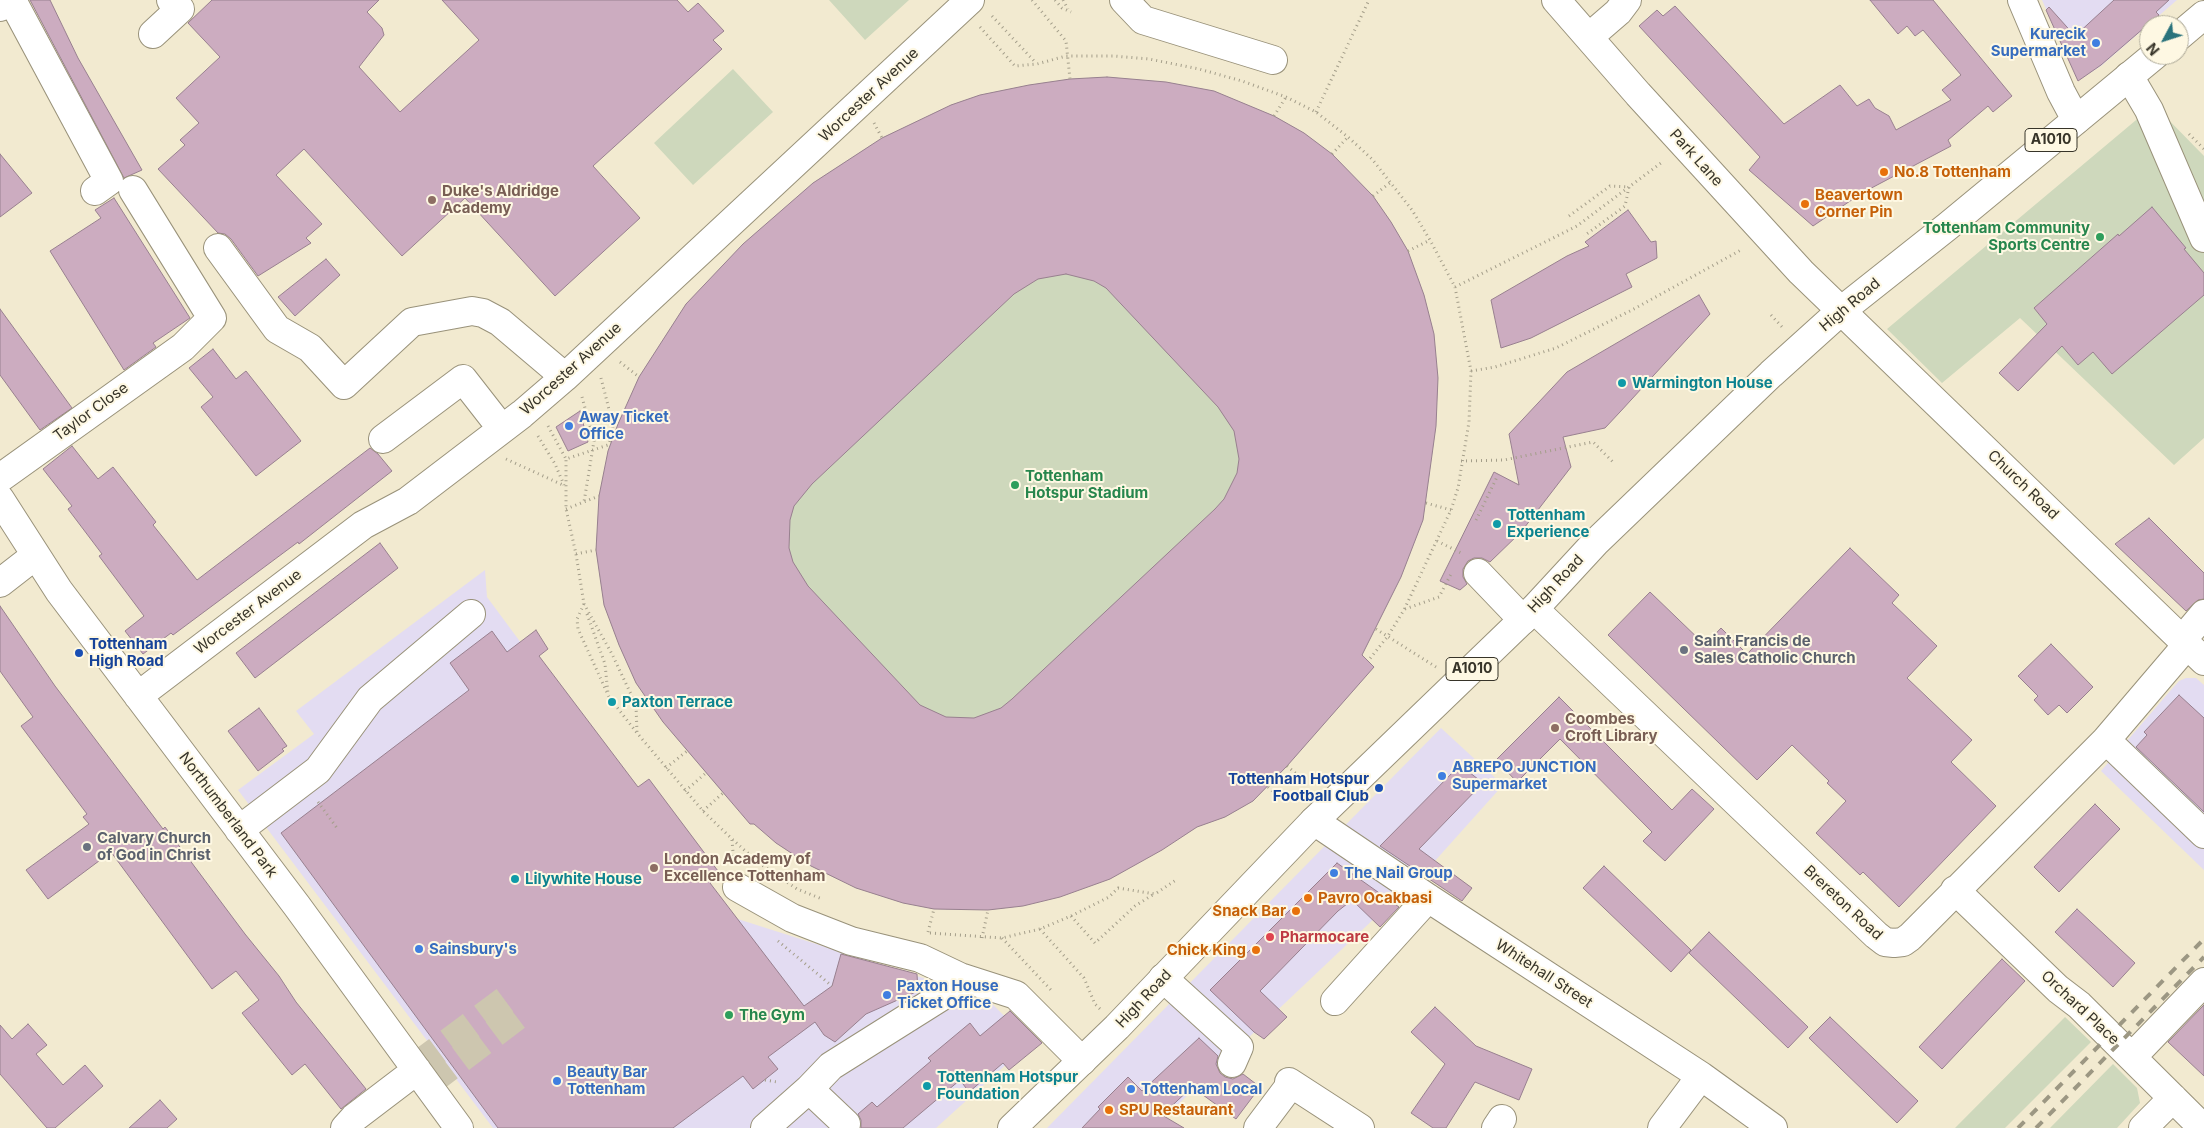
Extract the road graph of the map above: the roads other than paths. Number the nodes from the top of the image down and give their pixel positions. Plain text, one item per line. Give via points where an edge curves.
1 (172, 0) edge
2 (970, 0) edge
3 (1124, 0) edge
4 (1556, 0) edge
5 (1627, 0) edge
6 (2022, 0) edge
7 (0, 7) edge
8 (153, 34) dead end
9 (1588, 37) junction
10 (1273, 60) dead end
11 (2143, 65) edge
12 (2129, 76) junction
13 (2076, 120) junction
14 (133, 190) dead end
15 (95, 191) dead end
16 (2204, 238) edge
17 (218, 248) dead end
18 (1842, 310) junction
19 (573, 386) junction
20 (502, 429) junction
21 (384, 440) dead end
22 (0, 478) edge
23 (0, 499) edge
24 (36, 555) junction
25 (1463, 567) road end
26 (0, 583) edge
27 (472, 614) dead end
28 (2204, 614) edge
29 (1529, 615) junction
30 (2191, 648) edge
31 (138, 696) junction
32 (2106, 740) junction
33 (1314, 820) junction
34 (239, 830) junction
35 (2204, 834) edge
36 (737, 887) dead end
37 (1955, 890) junction
38 (1428, 898) junction
39 (960, 976) junction
40 (1163, 978) junction
41 (2204, 982) edge
42 (1335, 1001) dead end
43 (1236, 1055) dead end
44 (2132, 1057) junction
45 (1082, 1061) junction
46 (417, 1070) junction
47 (1701, 1076) junction
48 (809, 1089) junction
49 (2173, 1098) junction
50 (846, 1124) dead end
51 (345, 1128) edge
52 (459, 1128) edge
53 (765, 1128) edge
54 (1012, 1128) edge
55 (1258, 1128) edge
56 (1360, 1128) edge
57 (1662, 1128) edge
58 (1773, 1128) edge
59 (2143, 1128) edge
60 (2203, 1128) edge

1 - 8 street via 180,9
2 - 19 street, Worcester Avenue
3 - 10 street via 1143,20
4 - 9 street, Park Lane
5 - 9 street via 1618,12
6 - 13 street
7 - 15 street via 13,2 109,181
9 - 18 street, Park Lane via 1780,250
11 - 12 street, High Road / A1010
12 - 13 street, High Road / A1010
12 - 16 street via 2149,110
13 - 18 street, High Road / A1010
14 - 22 street, Taylor Close via 212,318 183,347
17 - 19 street via 277,329 310,348 344,384 412,322 472,311 500,322
18 - 29 street, High Road / A1010 via 1602,536
18 - 30 street, Church Road
19 - 20 street, Worcester Avenue
20 - 21 street via 463,379
20 - 31 street, Worcester Avenue via 408,501 362,525
23 - 24 street, Northumberland Park
24 - 26 street
24 - 31 street, Northumberland Park
25 - 29 street, Brereton Road
27 - 34 street via 370,699 318,770
28 - 30 street, Brereton Road
29 - 33 street, High Road / A1010
29 - 37 street, Brereton Road via 1885,942 1903,942
30 - 32 street, Brereton Road
31 - 34 street, Northumberland Park
32 - 35 street
32 - 37 street, Brereton Road
33 - 38 street, Whitehall Street
33 - 40 street, High Road / A1010
34 - 46 street, Northumberland Park
36 - 39 street via 800,921 851,941 920,958
37 - 44 street, Orchard Place
38 - 42 street
38 - 47 street, Whitehall Street
39 - 45 street via 1016,995
39 - 48 street via 955,988 831,1066
40 - 43 street
40 - 45 street, High Road / A1010
41 - 44 street
44 - 49 street, Orchard Place
45 - 54 street, High Road / A1010
46 - 51 street
46 - 52 street, Northumberland Park
47 - 57 street
47 - 58 street, Whitehall Street
48 - 50 street
48 - 53 street
49 - 59 street
49 - 60 street, Orchard Place
55 - 56 street via 1290,1083

